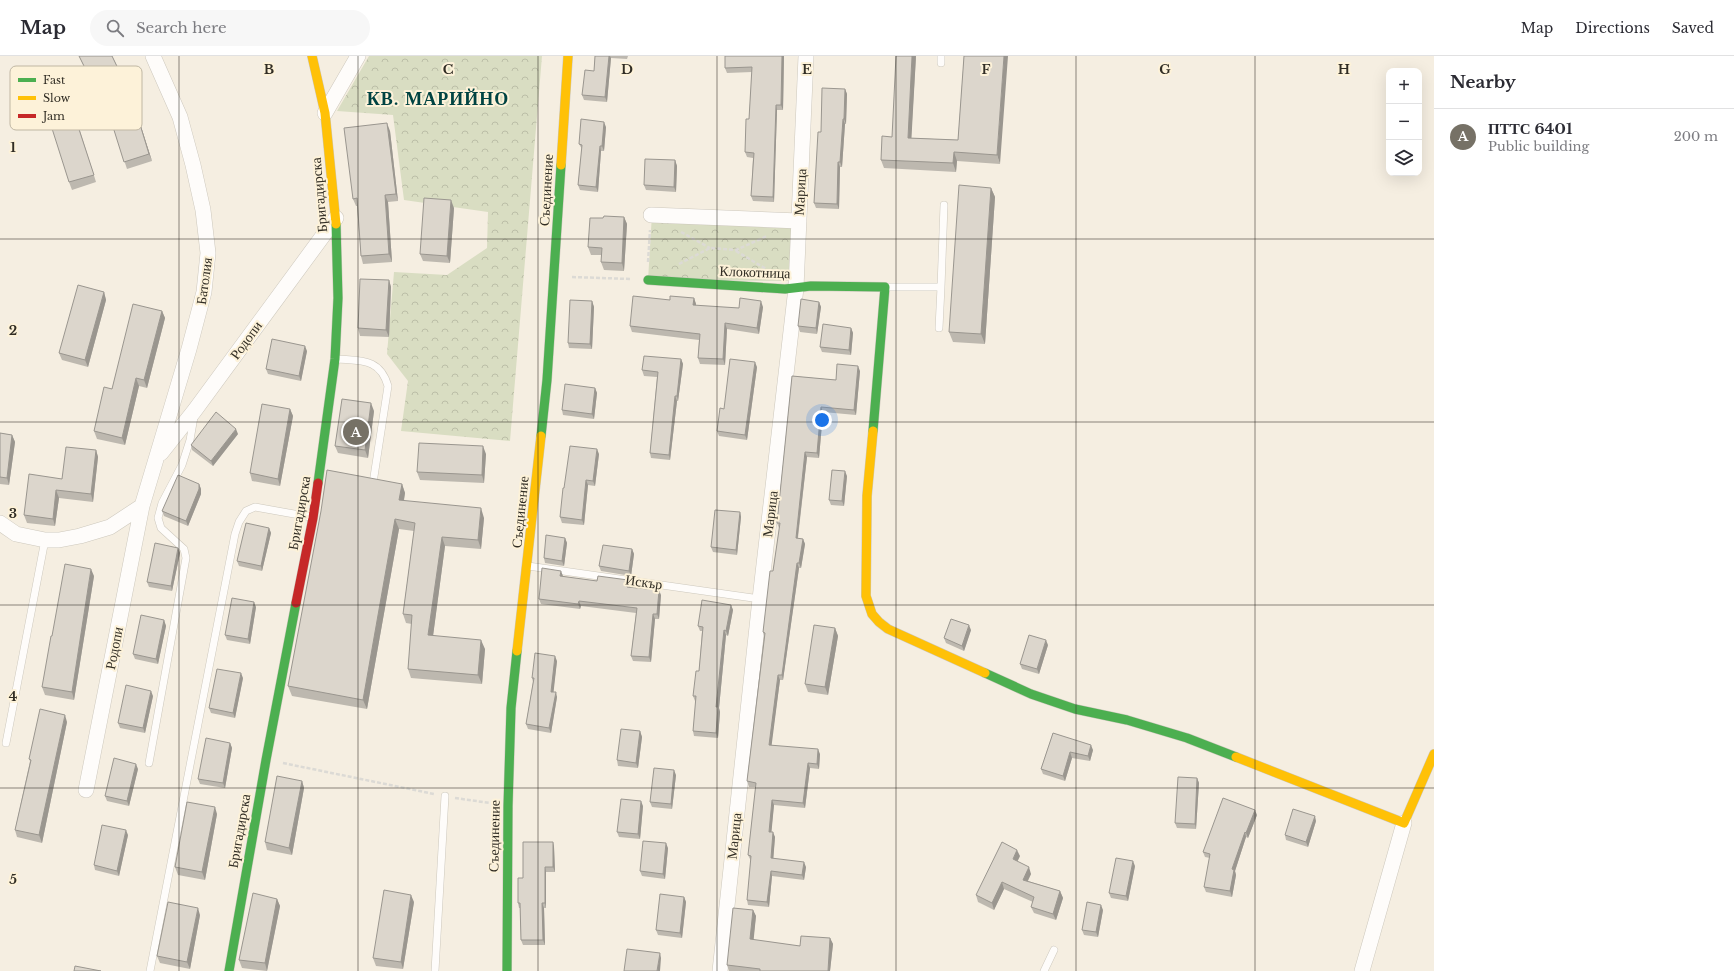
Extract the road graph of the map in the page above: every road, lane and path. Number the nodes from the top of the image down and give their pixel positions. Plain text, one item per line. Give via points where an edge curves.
1 (153, 56) edge
2 (312, 56) edge
3 (358, 56) edge
4 (568, 56) edge
5 (806, 56) edge
6 (325, 113) junction
7 (944, 205) dead end
8 (651, 215) joint
9 (336, 218) junction
10 (799, 221) junction
11 (771, 234) dead end
12 (675, 266) dead end
13 (555, 276) junction
14 (648, 280) junction
15 (885, 287) junction
16 (941, 287) junction
17 (796, 288) junction
18 (939, 328) dead end
19 (335, 359) junction
20 (195, 410) junction
21 (155, 460) junction
22 (373, 483) edge
23 (142, 506) junction
24 (313, 518) junction
25 (0, 523) edge
26 (45, 540) junction
27 (528, 566) junction
28 (760, 599) junction
29 (6, 743) dead end
30 (1434, 754) edge
31 (266, 760) junction
32 (149, 763) dead end
33 (86, 790) dead end
34 (445, 796) junction
35 (508, 806) junction
36 (1404, 823) junction
37 (1054, 950) dead end
38 (150, 971) edge
39 (229, 971) edge
40 (435, 971) edge
41 (507, 971) edge
42 (720, 971) edge
43 (1044, 971) edge
44 (1362, 971) edge

1 - 21 street, Батолия via 180,117 192,158 203,210 208,253 204,292
2 - 6 street, Бригадирска
3 - 6 street
4 - 13 street, Съединение
5 - 10 street, Марица
6 - 9 street, Бригадирска
7 - 16 lane
8 - 10 street
8 - 14 path
9 - 19 street, Бригадирска via 338,298
9 - 20 street, Родопи
10 - 17 street, Марица
11 - 12 path via 736,250 710,248
13 - 14 path
13 - 27 street, Съединение
14 - 17 street, Клокотница
15 - 16 lane
15 - 17 street, Клокотница
15 - 36 street via 867,496 866,596 870,612 877,622 894,633 1030,694 1187,738
16 - 18 lane
17 - 28 street, Марица
19 - 22 lane via 376,365 385,376 388,386
19 - 24 street, Бригадирска
20 - 21 street, Родопи
20 - 32 lane via 190,440 182,465 162,503 158,518 161,528 184,549 186,558
21 - 23 street, Батолия
23 - 26 street via 110,527 80,536
23 - 33 street, Родопи
24 - 31 street, Бригадирска
24 - 38 lane via 255,507 246,511 239,522
25 - 26 street via 16,534
26 - 29 lane
27 - 28 lane, Искър
27 - 35 street, Съединение via 511,708
28 - 42 street, Марица
30 - 36 street
31 - 34 path
31 - 39 street, Бригадирска
34 - 35 path
34 - 40 lane
35 - 41 street, Съединение
36 - 44 street
37 - 43 lane

